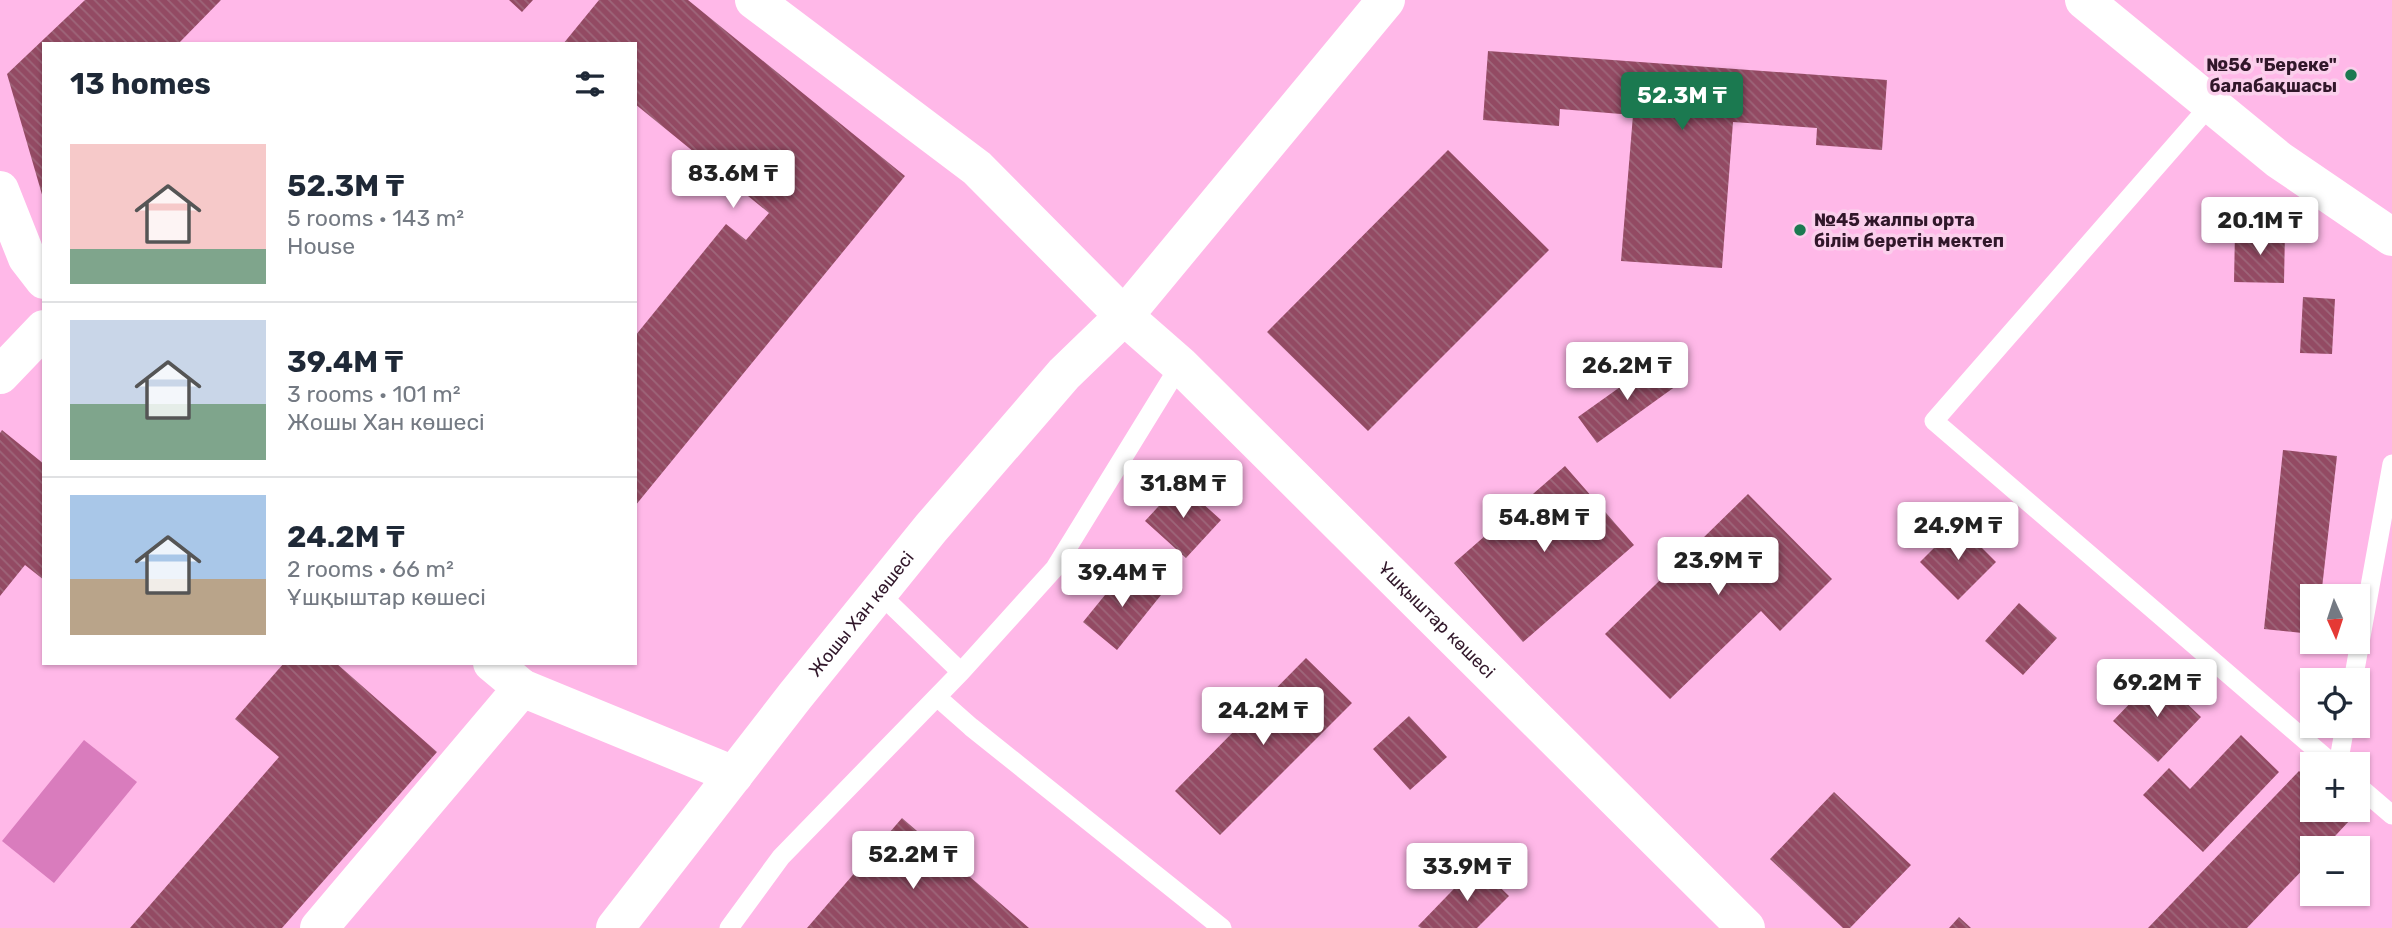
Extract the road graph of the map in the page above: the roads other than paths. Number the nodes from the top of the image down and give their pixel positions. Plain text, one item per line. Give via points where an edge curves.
1 (754, 0) edge
2 (1386, 0) edge
3 (2084, 0) edge
4 (2212, 103) junction
5 (0, 190) edge
6 (8, 227) edge
7 (2392, 237) edge
8 (42, 277) edge
9 (1124, 316) junction
10 (42, 331) edge
11 (1180, 365) junction
12 (0, 375) edge
13 (2392, 464) edge
14 (879, 593) junction
15 (494, 665) edge
16 (2355, 668) edge
17 (961, 672) junction
18 (522, 688) junction
19 (937, 697) junction
20 (2321, 752) edge
21 (734, 775) junction
22 (2370, 796) edge
23 (2392, 815) edge
24 (319, 928) edge
25 (615, 928) edge
26 (729, 928) edge
27 (1222, 928) edge
28 (1746, 928) edge

1 - 9 street, Ұшқыштар көшесі via 977,168
2 - 9 street, Жошы Хан көшесі
3 - 4 street
4 - 7 street via 2279,160
4 - 20 lane via 1934,421
5 - 6 street
6 - 8 street
9 - 11 street, Ұшқыштар көшесі
9 - 14 street, Жошы Хан көшесі via 1022,422
10 - 12 street
11 - 17 lane via 1055,568
11 - 28 street, Ұшқыштар көшесі
13 - 16 lane
14 - 17 lane
14 - 21 street, Жошы Хан көшесі
15 - 18 street
17 - 19 lane
18 - 21 street
18 - 24 street
19 - 26 lane via 781,857
19 - 27 lane
21 - 25 street, Жошы Хан көшесі
22 - 23 lane

